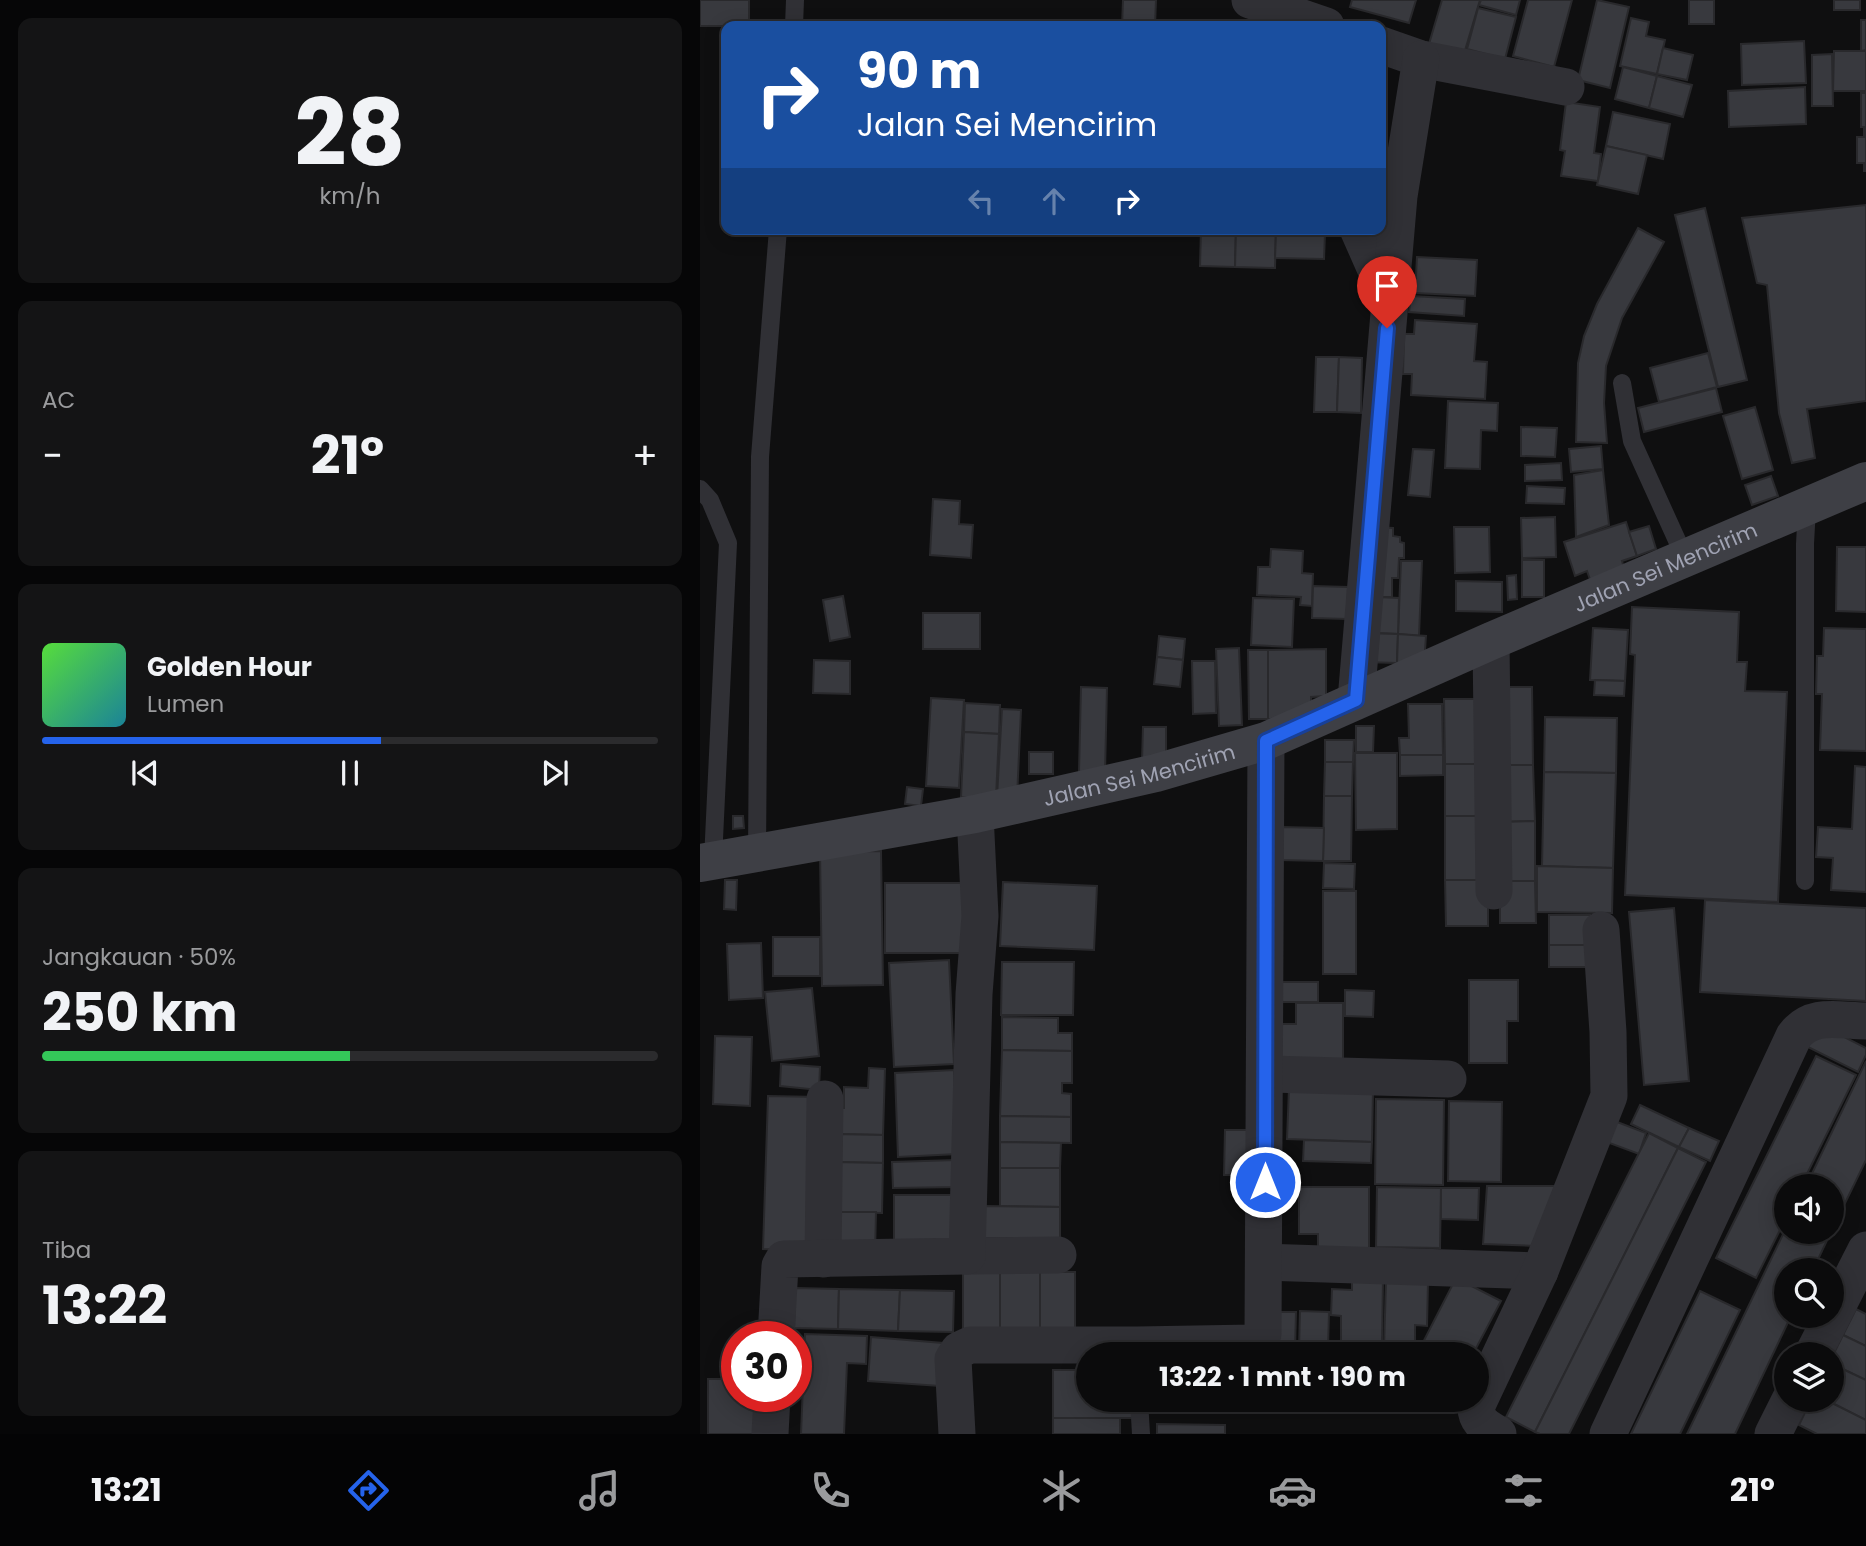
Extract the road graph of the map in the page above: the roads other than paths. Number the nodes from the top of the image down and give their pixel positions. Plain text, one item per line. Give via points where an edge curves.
1 (796, 0) edge
2 (1250, 0) edge
3 (794, 21) edge
4 (1311, 21) edge
5 (1386, 47) edge
6 (1421, 59) junction
7 (1566, 87) dead end
8 (778, 235) edge
9 (1361, 235) edge
10 (1390, 302) junction
11 (1622, 383) dead end
12 (1866, 481) edge
13 (700, 489) edge
14 (1807, 507) junction
15 (1685, 558) junction
16 (1490, 641) junction
17 (1356, 700) junction
18 (1266, 741) junction
19 (975, 814) junction
20 (757, 854) junction
21 (706, 862) edge
22 (1805, 881) dead end
23 (1494, 891) dead end
24 (1601, 930) dead end
25 (1866, 1021) edge
26 (1266, 1074) junction
27 (1448, 1079) dead end
28 (825, 1099) dead end
29 (1866, 1250) edge
30 (1058, 1255) dead end
31 (967, 1256) junction
32 (823, 1259) junction
33 (1265, 1262) junction
34 (1540, 1271) junction
35 (777, 1321) edge
36 (1256, 1342) edge
37 (1819, 1342) edge
38 (1076, 1348) edge
39 (771, 1412) edge
40 (1140, 1412) edge
41 (1784, 1412) edge
42 (770, 1434) edge
43 (957, 1434) edge
44 (1141, 1434) edge
45 (1499, 1434) edge
46 (1608, 1434) edge
47 (1773, 1434) edge

1 - 3 lane
2 - 4 street
5 - 6 street
6 - 7 street
6 - 10 street via 1399,196
8 - 20 lane via 760,457
9 - 10 street
10 - 17 street
11 - 15 lane via 1632,441
12 - 14 street, Jalan Sei Mencirim
13 - 21 lane via 710,500 728,542
14 - 15 street, Jalan Sei Mencirim
14 - 22 lane
15 - 16 street, Jalan Sei Mencirim
16 - 17 street, Jalan Sei Mencirim
16 - 23 street
17 - 18 street, Jalan Sei Mencirim
18 - 19 street, Jalan Sei Mencirim via 1156,773
18 - 26 street
19 - 20 street, Jalan Sei Mencirim
19 - 31 street via 980,916
20 - 21 street, Jalan Sei Mencirim
24 - 34 street via 1609,1096
25 - 46 street via 1814,1020 1802,1025 1794,1036
26 - 27 street
26 - 33 street
28 - 32 street
29 - 37 street
30 - 31 street
31 - 32 street
32 - 35 street via 784,1259
33 - 34 street
33 - 36 street via 1264,1334
34 - 45 street via 1476,1408 1484,1426
38 - 43 street via 970,1345 959,1350 953,1359
39 - 42 street
40 - 44 lane
41 - 47 street

